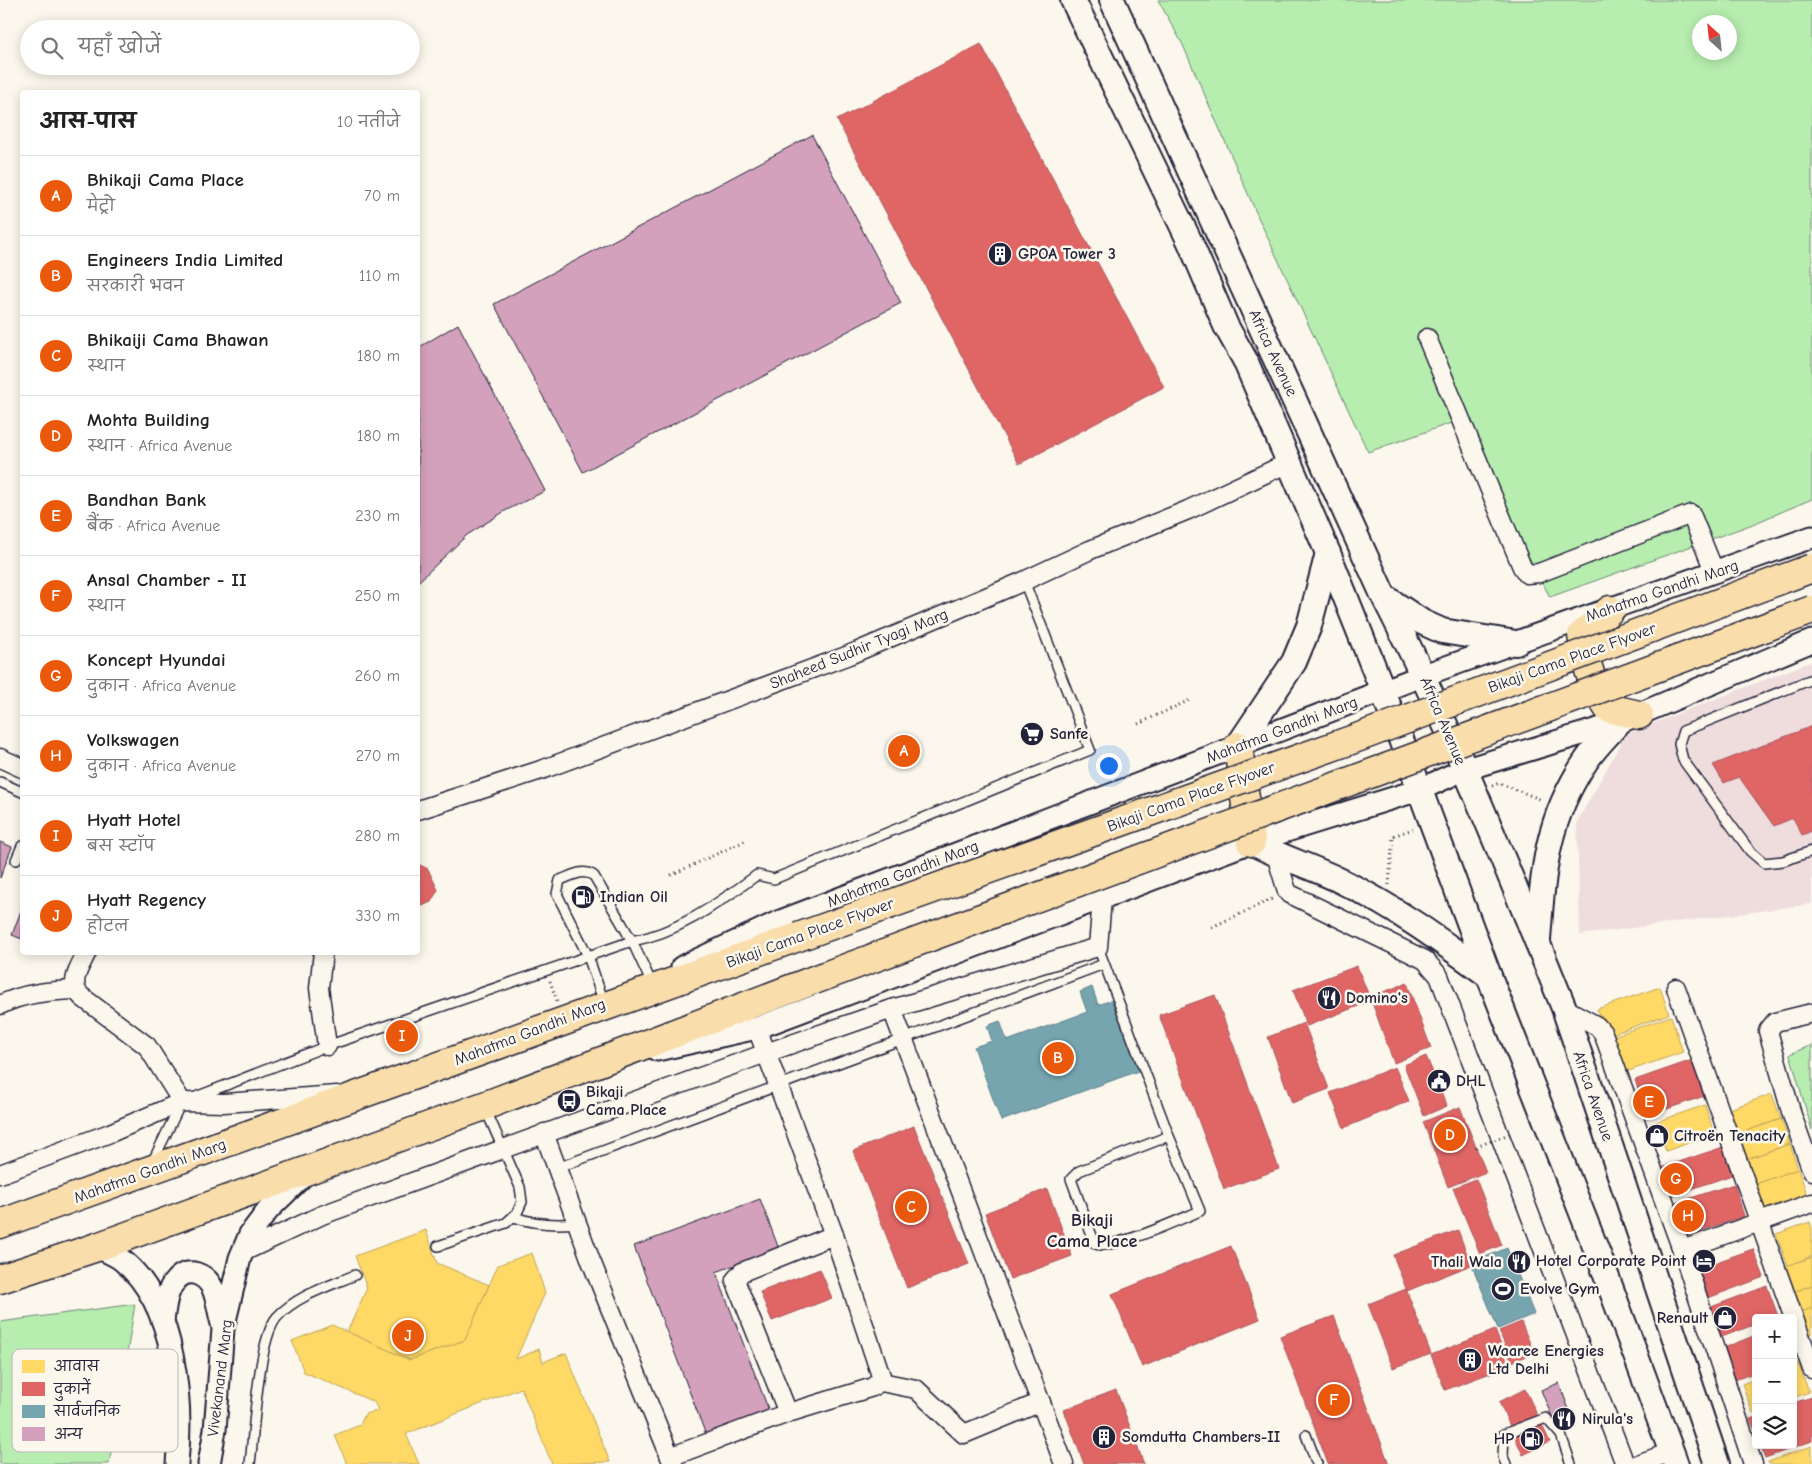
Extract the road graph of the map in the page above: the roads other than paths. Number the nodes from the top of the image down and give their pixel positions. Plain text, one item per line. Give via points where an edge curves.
1 (1073, 0) edge
2 (1112, 0) edge
3 (1427, 338) dead end
4 (1290, 462) junction
5 (1812, 537) edge
6 (1328, 553) junction
7 (1812, 568) edge
8 (1715, 572) junction
9 (1024, 581) junction
10 (1384, 596) junction
11 (1610, 610) junction
12 (1812, 610) edge
13 (1812, 641) edge
14 (1516, 643) junction
15 (1424, 675) junction
16 (1812, 679) edge
17 (1383, 691) junction
18 (1629, 719) junction
19 (1238, 746) junction
20 (0, 758) edge
21 (20, 767) edge
22 (1463, 770) junction
23 (0, 782) edge
24 (1419, 790) junction
25 (20, 791) edge
26 (420, 809) edge
27 (1251, 842) junction
28 (20, 851) edge
29 (1812, 851) edge
30 (1276, 855) junction
31 (16, 860) dead end
32 (1102, 899) junction
33 (632, 941) junction
34 (1538, 944) junction
35 (1098, 947) junction
36 (86, 955) edge
37 (323, 955) edge
38 (588, 956) junction
39 (1104, 964) junction
40 (1489, 976) junction
41 (650, 982) junction
42 (1676, 988) dead end
43 (76, 990) junction
44 (604, 1003) junction
45 (0, 1005) edge
46 (1564, 1008) junction
47 (892, 1009) junction
48 (563, 1012) junction
49 (1812, 1013) edge
50 (757, 1028) junction
51 (904, 1039) junction
52 (327, 1046) junction
53 (766, 1053) junction
54 (586, 1067) junction
55 (778, 1086) junction
56 (367, 1093) junction
57 (182, 1102) junction
58 (484, 1106) junction
59 (544, 1133) junction
60 (1169, 1136) junction
61 (503, 1148) junction
62 (557, 1168) junction
63 (310, 1169) junction
64 (1812, 1171) edge
65 (147, 1172) junction
66 (0, 1174) edge
67 (1812, 1204) edge
68 (514, 1217) junction
69 (576, 1223) junction
70 (1760, 1223) junction
71 (0, 1224) edge
72 (834, 1235) junction
73 (438, 1246) dead end
74 (97, 1247) junction
75 (1682, 1250) junction
76 (242, 1252) junction
77 (355, 1275) dead end
78 (0, 1279) edge
79 (163, 1321) junction
80 (224, 1329) junction
81 (171, 1349) edge
82 (1812, 1369) edge
83 (880, 1382) junction
84 (1041, 1402) junction
85 (788, 1413) junction
86 (178, 1426) edge
87 (1306, 1435) dead end
88 (1674, 1458) edge
89 (677, 1460) edge
90 (1641, 1463) edge
91 (177, 1464) edge
92 (209, 1464) edge
93 (250, 1464) edge
94 (1064, 1464) edge
95 (1317, 1464) edge
96 (1506, 1464) edge
97 (1571, 1464) edge
98 (1625, 1464) edge
99 (1717, 1464) edge
100 (1753, 1464) edge

1 - 4 main road, Africa Avenue via 1190,242
2 - 10 main road, Africa Avenue
3 - 8 street via 1527,574 1539,573 1691,514
4 - 6 main road, Africa Avenue
4 - 9 street, Shaheed Sudhir Tyagi Marg
5 - 8 street, Mahatma Gandhi Marg
6 - 17 main road, Africa Avenue
6 - 19 main road via 1308,626 1294,662
7 - 48 main road, Bikaji Cama Place Flyover, bridge via 1354,739 798,937
8 - 11 street, Mahatma Gandhi Marg
9 - 26 street, Shaheed Sudhir Tyagi Marg via 849,655 639,735
9 - 33 lane via 1090,750 774,879 757,876 708,910 658,936
10 - 14 main road via 1422,622 1442,631
10 - 15 main road, Africa Avenue
11 - 14 street, Mahatma Gandhi Marg
11 - 18 main road via 1582,635 1585,660 1592,683 1608,708
12 - 54 main road, bridge
13 - 18 street
14 - 15 street, Mahatma Gandhi Marg
15 - 17 street, Mahatma Gandhi Marg
15 - 22 main road, Africa Avenue
16 - 29 lane via 1683,731 1679,744 1683,760 1750,851 1764,862 1782,861
17 - 19 street, Mahatma Gandhi Marg
17 - 24 main road, Africa Avenue
18 - 22 street
18 - 34 main road via 1586,759 1560,807 1547,847
19 - 27 main road
19 - 41 street, Mahatma Gandhi Marg via 778,922
20 - 21 street
22 - 24 street
22 - 34 main road, Africa Avenue
23 - 25 lane
24 - 27 street
24 - 40 main road
27 - 30 main road
27 - 32 street
28 - 31 lane
30 - 40 main road via 1340,881 1393,908
30 - 98 street via 1290,894 1425,960 1439,976
32 - 35 street
32 - 50 street
33 - 38 lane
33 - 38 lane via 594,876 583,871 560,880 557,894
33 - 41 lane
34 - 46 main road, Africa Avenue
35 - 39 lane
35 - 47 street
36 - 43 street via 74,980
37 - 52 street via 319,988
38 - 44 lane
38 - 52 lane
39 - 51 lane
39 - 60 lane
40 - 88 main road
41 - 44 street, Mahatma Gandhi Marg
42 - 70 street
43 - 45 street via 48,991 15,998
43 - 57 street via 147,1046
44 - 48 street, Mahatma Gandhi Marg
46 - 75 street via 1598,1026 1603,1034
46 - 99 main road, Africa Avenue
47 - 51 street
47 - 53 street
48 - 56 main road, Mahatma Gandhi Marg
49 - 64 street via 1775,1022 1768,1031
50 - 53 street
50 - 54 street
51 - 55 lane
51 - 84 street
52 - 57 lane
53 - 55 street
53 - 59 street
54 - 58 main road
55 - 62 lane
55 - 72 street
56 - 57 street via 224,1104
56 - 65 main road, Mahatma Gandhi Marg
57 - 65 lane
57 - 66 street
58 - 61 lane
58 - 63 main road
59 - 61 street
59 - 62 street
60 - 60 lane via 1200,1211 1131,1238 1102,1246 1095,1244 1071,1179 1079,1171
61 - 68 lane via 522,1194 522,1202
61 - 76 street via 322,1215
62 - 69 street
63 - 74 main road
63 - 76 street, Vivekanand Marg via 268,1209
65 - 71 main road, Mahatma Gandhi Marg
67 - 70 street
68 - 69 lane via 556,1225
68 - 73 lane via 491,1230
69 - 89 street
70 - 75 street
70 - 82 street
72 - 83 street via 881,1376
72 - 85 street via 742,1272 735,1280
74 - 78 main road
74 - 79 street via 123,1261 138,1277
75 - 100 street
76 - 80 street, Vivekanand Marg
77 - 93 lane via 299,1301 277,1318 270,1328 263,1351
79 - 80 street via 166,1298 176,1280 192,1272 202,1275 213,1288
79 - 81 street
80 - 92 street, Vivekanand Marg
83 - 84 street via 916,1389 964,1434
83 - 85 street via 873,1387
84 - 94 street
85 - 89 street
86 - 91 street
87 - 95 lane
88 - 90 street
96 - 97 lane via 1503,1457 1504,1434 1546,1418 1561,1436

